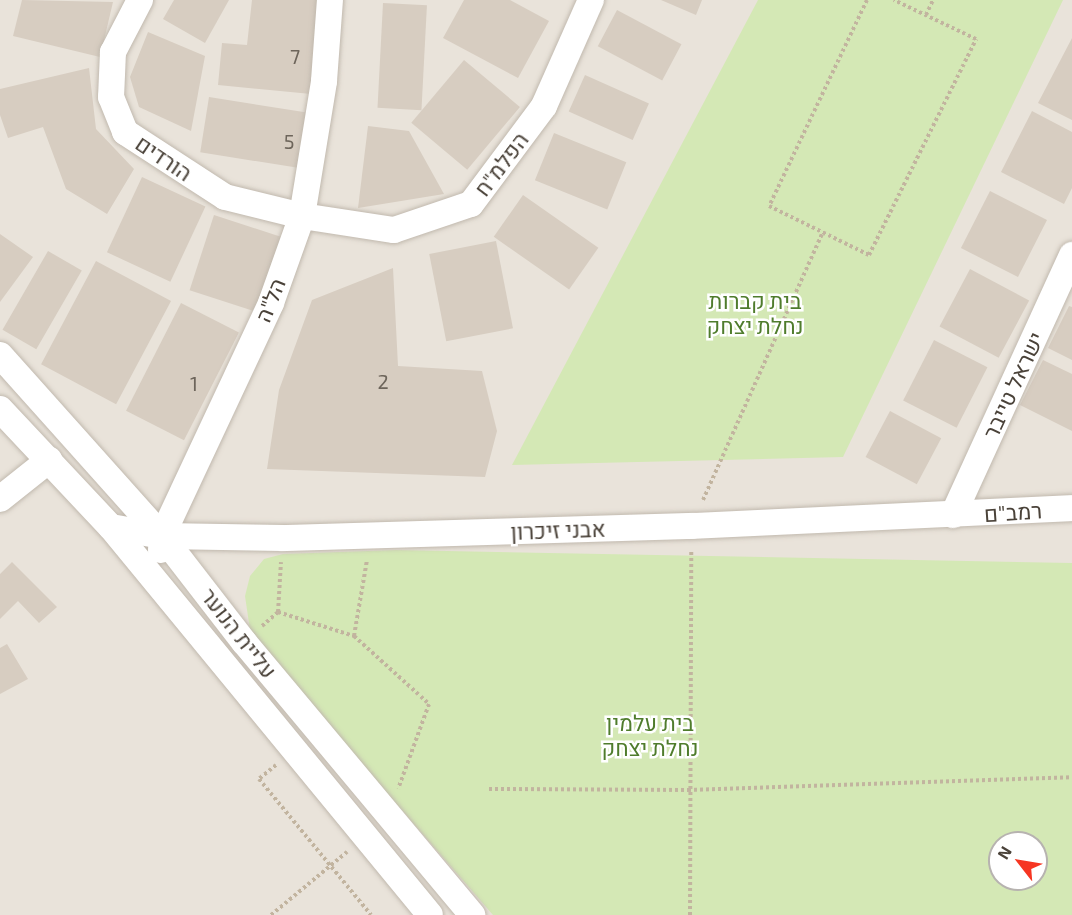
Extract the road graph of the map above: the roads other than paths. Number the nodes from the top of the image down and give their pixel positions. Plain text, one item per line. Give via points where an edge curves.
1 (141, 0) edge
2 (330, 0) edge
3 (591, 0) edge
4 (302, 216) junction
5 (1072, 255) edge
6 (0, 355) edge
7 (0, 408) edge
8 (49, 460) junction
9 (0, 500) edge
10 (1072, 508) edge
11 (953, 515) junction
12 (111, 527) junction
13 (162, 536) junction
14 (159, 585) junction
15 (430, 915) edge
16 (472, 915) edge

1 - 4 street, הורדים via 113,52 111,97 125,132 225,197
2 - 4 street, הל"ה via 324,81
3 - 4 street, הפלמ"ח via 544,106 471,204 394,230
4 - 13 street, הל"ה via 271,303
5 - 11 street, ישראל טייבר
6 - 13 street, עליית הנוער
7 - 8 street, עליית הנוער
8 - 9 street
8 - 12 street, עליית הנוער
10 - 11 street, רמב"ם
11 - 13 street, אבני זיכרון via 371,536
12 - 13 street, אבני זיכרון
12 - 14 street, עליית הנוער
13 - 14 street, הל"ה
13 - 16 street, עליית הנוער via 244,642
14 - 15 street, עליית הנוער

